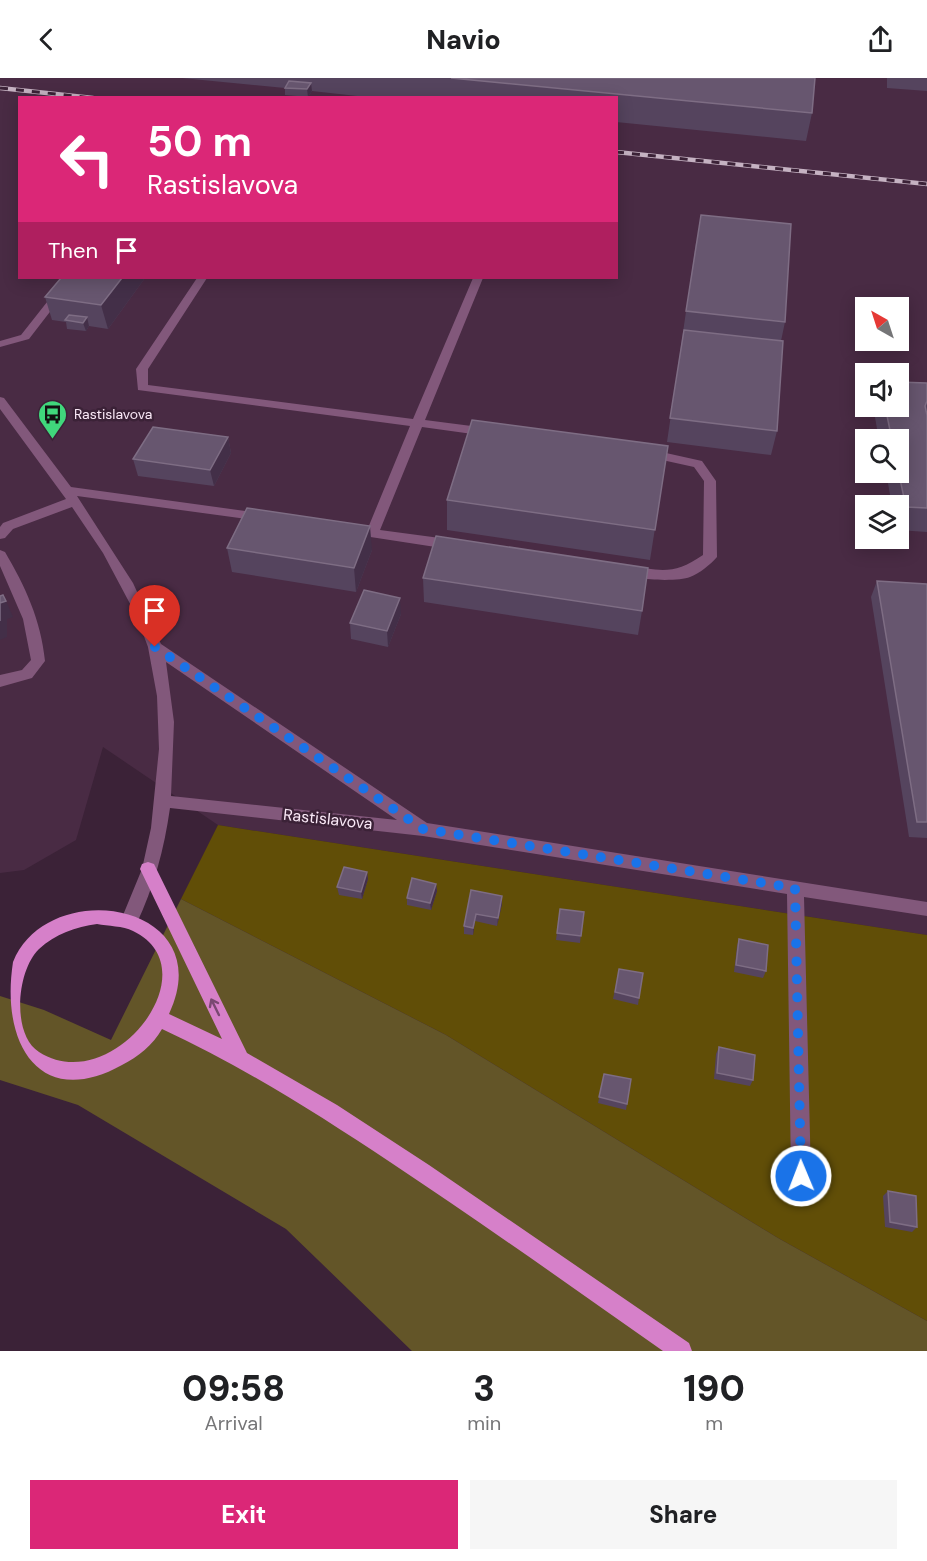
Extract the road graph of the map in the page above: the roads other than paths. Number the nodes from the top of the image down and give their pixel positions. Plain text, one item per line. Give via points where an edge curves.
1 (70, 279) edge
2 (201, 279) edge
3 (478, 279) edge
4 (0, 344) edge
5 (0, 401) edge
6 (418, 424) junction
7 (500, 434) edge
8 (640, 452) edge
9 (70, 495) junction
10 (279, 519) edge
11 (337, 528) edge
12 (372, 533) junction
13 (0, 535) edge
14 (467, 547) edge
15 (0, 555) edge
16 (609, 568) edge
17 (155, 647) junction
18 (0, 681) edge
19 (161, 801) junction
20 (423, 829) junction
21 (148, 869) junction
22 (795, 888) junction
23 (927, 909) edge
24 (130, 920) junction
25 (7, 963) edge
26 (160, 1019) junction
27 (241, 1059) junction
28 (801, 1176) dead end
29 (681, 1351) edge

1 - 4 street via 25,337
2 - 6 street via 142,369 142,388
3 - 6 street
5 - 9 street
6 - 7 street
6 - 12 street
8 - 16 street via 698,464 710,481 710,557 687,573 656,575
9 - 10 street
9 - 13 street via 8,526
9 - 17 street via 131,593
11 - 12 street
12 - 14 street
15 - 18 street via 23,594 38,646 38,661 27,674
17 - 19 street via 164,691
17 - 20 street, Rastislavova
19 - 20 street, Rastislavova
19 - 21 street via 155,854
20 - 22 street, Rastislavova
21 - 24 street
27 -> 21 main road
22 - 23 street, Rastislavova
22 - 28 street
24 - 25 main road via 97,916 63,925
24 - 26 main road via 147,928 168,956 170,994
25 - 26 main road via 2,1021 15,1049 46,1068 90,1069 113,1061 134,1049
26 - 27 main road
27 - 29 main road via 317,1103 490,1215

